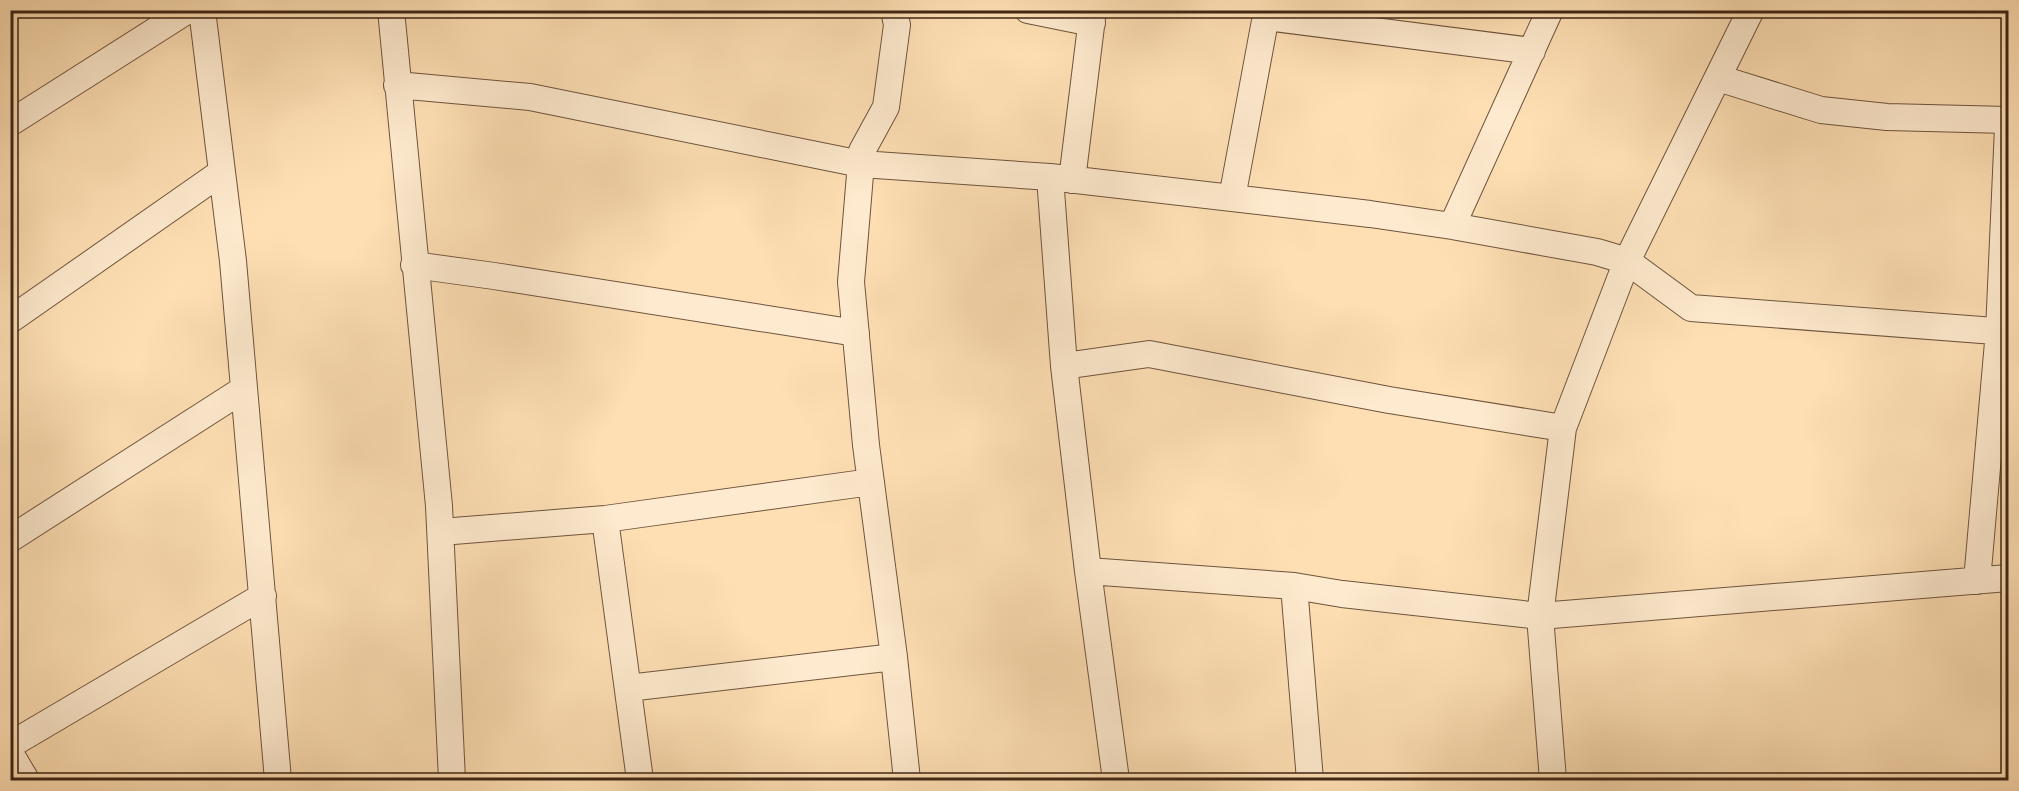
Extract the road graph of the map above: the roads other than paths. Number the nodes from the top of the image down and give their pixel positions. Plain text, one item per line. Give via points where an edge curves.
1 (188, 10) edge
2 (202, 10) edge
3 (391, 10) edge
4 (894, 10) edge
5 (1028, 10) edge
6 (1550, 10) edge
7 (1751, 10) edge
8 (1267, 14) edge
9 (1093, 17) edge
10 (1532, 51) junction
11 (1718, 78) junction
12 (397, 86) junction
13 (2008, 120) edge
14 (10, 123) edge
15 (2008, 127) edge
16 (861, 164) junction
17 (222, 172) junction
18 (1061, 179) junction
19 (1232, 198) junction
20 (1452, 226) junction
21 (1627, 261) junction
22 (414, 266) junction
23 (11, 319) edge
24 (2004, 332) edge
25 (856, 333) junction
26 (1064, 366) junction
27 (244, 389) junction
28 (1563, 428) junction
29 (871, 482) junction
30 (605, 519) junction
31 (441, 532) junction
32 (10, 539) edge
33 (1088, 571) junction
34 (2008, 578) edge
35 (1977, 580) junction
36 (1294, 586) junction
37 (262, 596) junction
38 (1540, 616) junction
39 (894, 657) junction
40 (628, 688) junction
41 (10, 745) edge
42 (10, 753) edge
43 (27, 780) edge
44 (278, 780) edge
45 (452, 780) edge
46 (640, 780) edge
47 (907, 780) edge
48 (1116, 780) edge
49 (1310, 780) edge
50 (1553, 780) edge

1 - 14 street
2 - 17 street
3 - 12 street
4 - 16 street via 897,25 886,107 862,151
5 - 9 street
6 - 10 street
7 - 11 street
8 - 10 street
8 - 19 street
9 - 18 street
10 - 20 street
11 - 13 street via 1821,110 1887,117
11 - 21 street
12 - 16 street via 530,97
12 - 22 street
15 - 24 street
16 - 18 street
16 - 25 street via 851,282
17 - 23 street
17 - 27 street
18 - 19 street
18 - 26 street
19 - 20 street
20 - 21 street
21 - 24 street via 1691,308
21 - 28 street
22 - 25 street
22 - 31 street
24 - 35 street
25 - 29 street
26 - 28 street via 1149,354 1389,400
26 - 33 street
27 - 32 street
27 - 37 street
28 - 38 street
29 - 30 street
29 - 39 street
30 - 31 street
30 - 40 street
31 - 45 street
33 - 36 street
33 - 48 street
34 - 35 street
35 - 38 street
36 - 38 street
36 - 49 street
37 - 41 street
37 - 44 street
38 - 50 street
39 - 40 street
39 - 47 street
40 - 46 street
42 - 43 street

